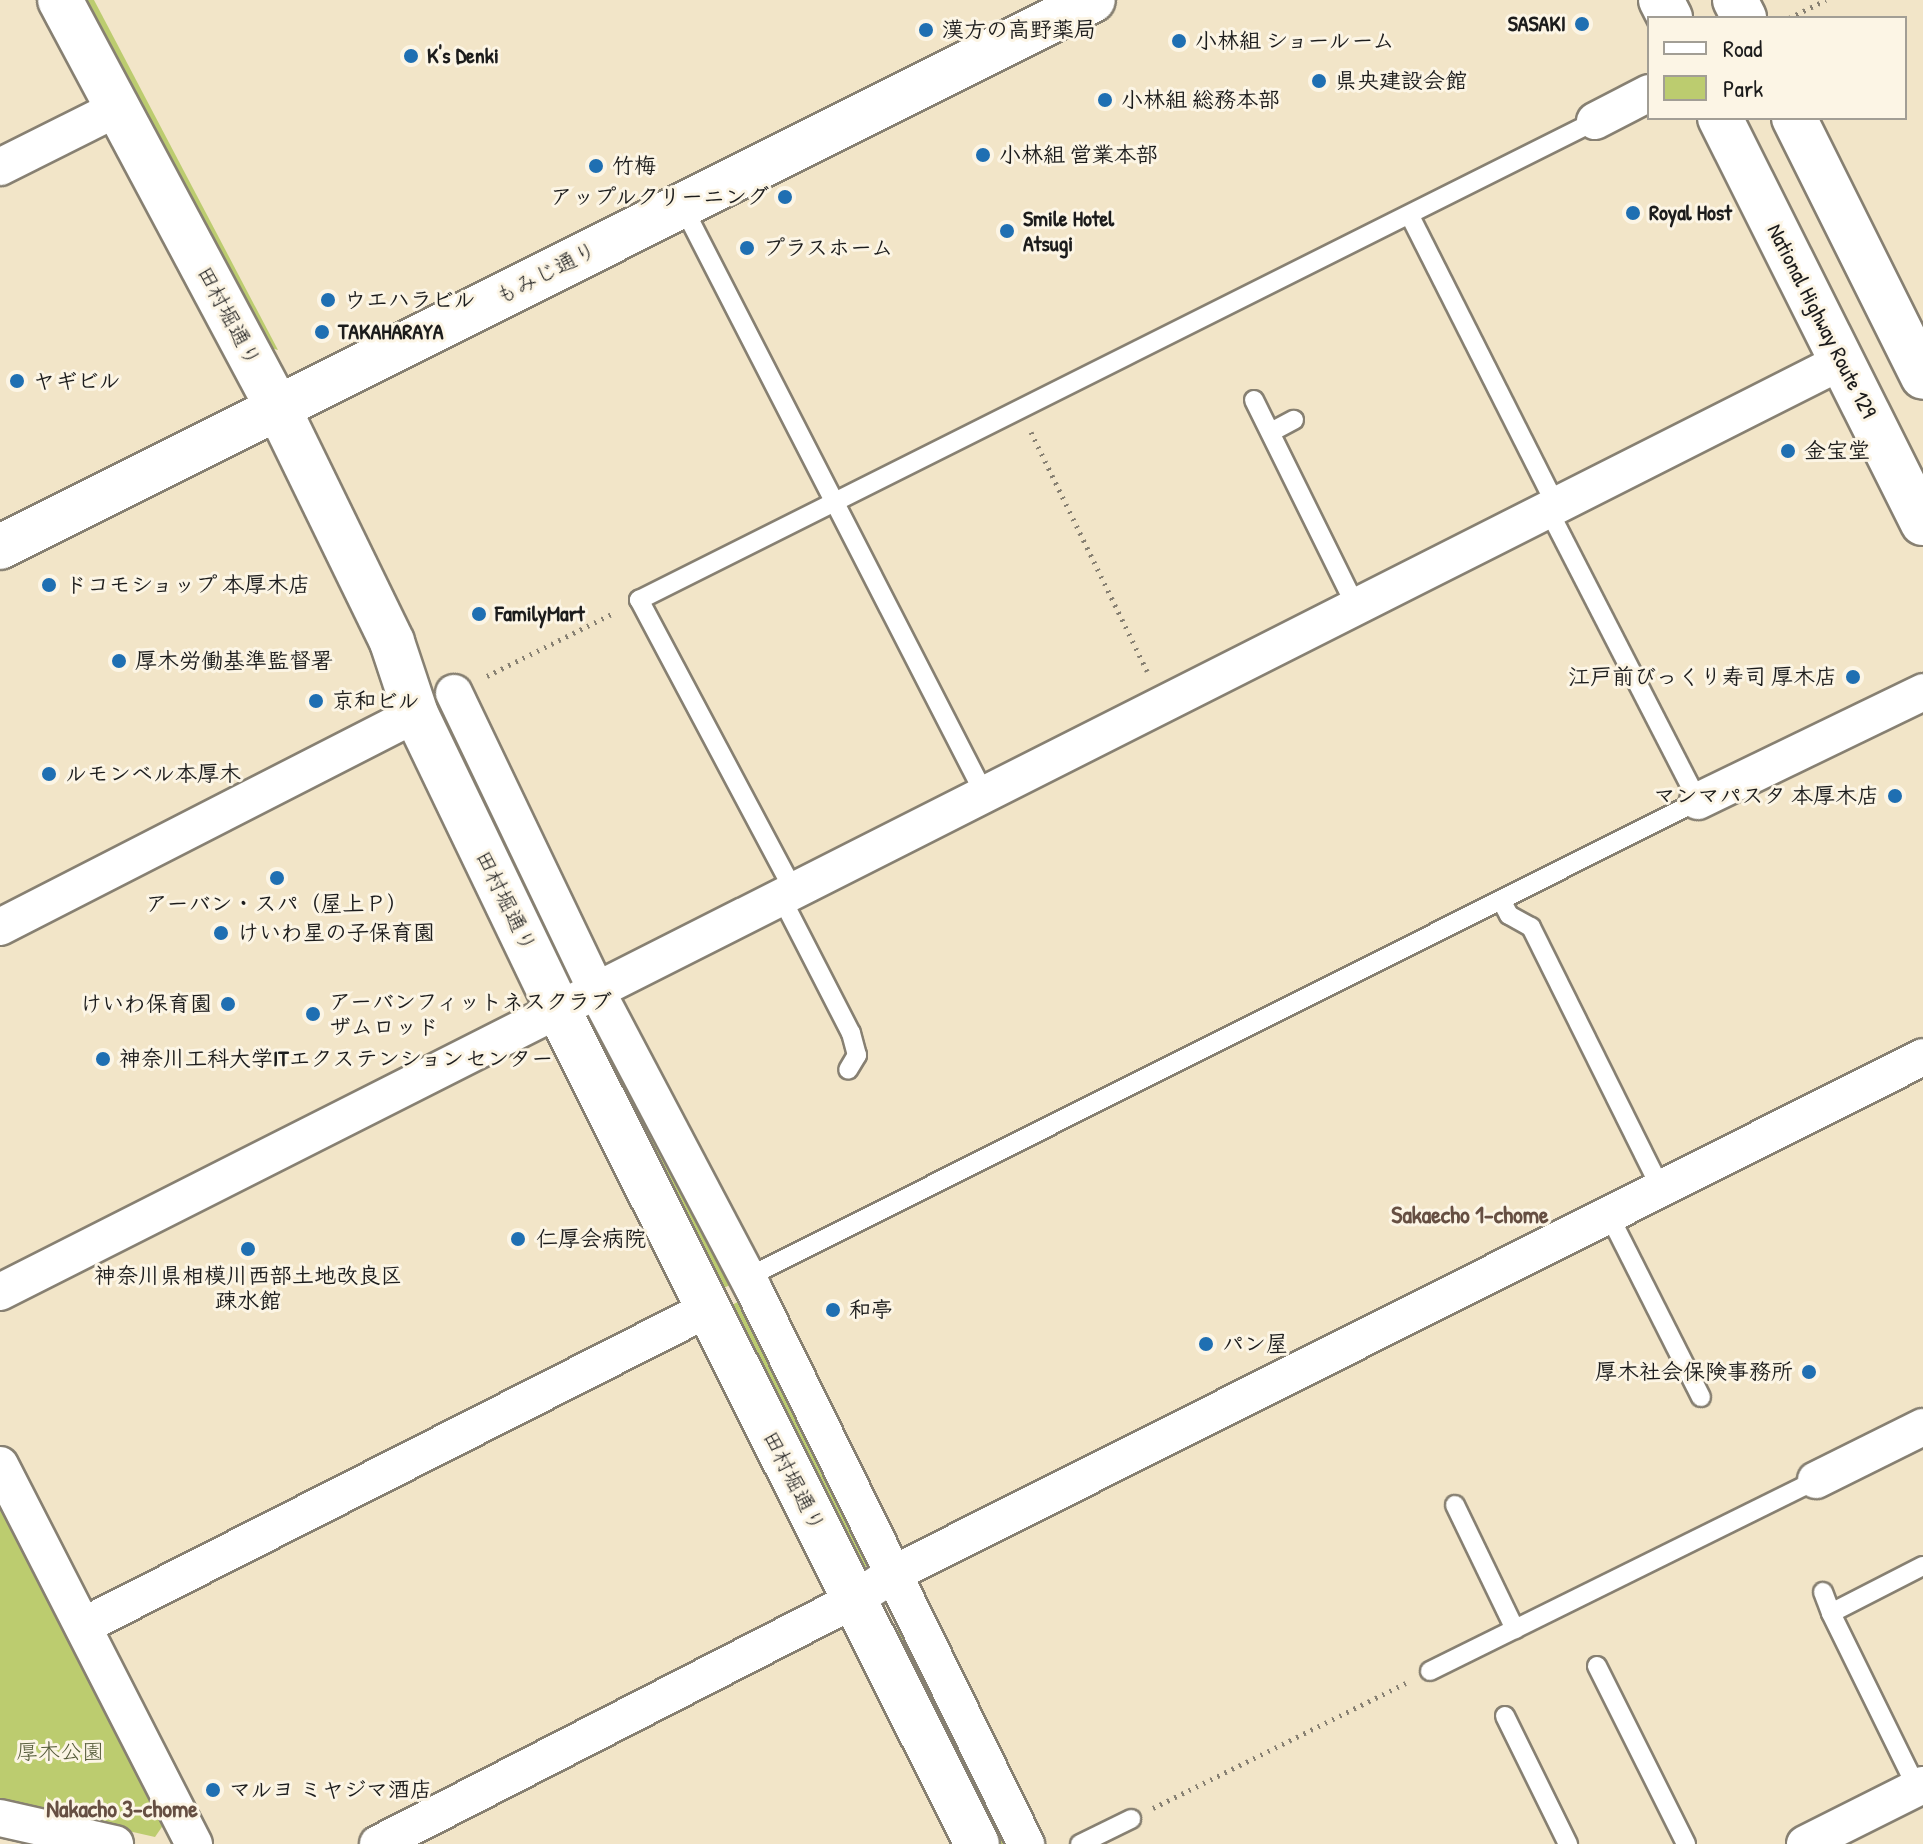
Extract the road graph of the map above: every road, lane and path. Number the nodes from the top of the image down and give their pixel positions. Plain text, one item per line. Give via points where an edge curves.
1 (60, 0) edge
2 (1093, 0) edge
3 (1826, 0) edge
4 (1793, 16) edge
5 (1647, 94) edge
6 (118, 108) junction
7 (1721, 120) edge
8 (1795, 120) edge
9 (1595, 121) joint
10 (0, 167) edge
11 (682, 205) junction
12 (1410, 216) junction
13 (1912, 328) edge
14 (1842, 361) junction
15 (1923, 377) edge
16 (1254, 400) dead end
17 (278, 408) junction
18 (1020, 409) junction
19 (1294, 420) dead end
20 (1271, 432) junction
21 (835, 504) junction
22 (1552, 507) junction
23 (1923, 523) edge
24 (0, 547) edge
25 (639, 600) junction
26 (1356, 606) junction
27 (1923, 692) edge
28 (454, 693) joint
29 (1163, 705) junction
30 (416, 714) junction
31 (985, 795) junction
32 (1698, 801) junction
33 (788, 894) junction
34 (1501, 900) junction
35 (0, 927) edge
36 (577, 998) junction
37 (1923, 1057) edge
38 (848, 1070) dead end
39 (1661, 1189) junction
40 (1609, 1215) junction
41 (746, 1278) junction
42 (0, 1292) edge
43 (708, 1309) junction
44 (1701, 1397) dead end
45 (1923, 1427) edge
46 (0, 1465) edge
47 (1816, 1480) joint
48 (1455, 1505) dead end
49 (1923, 1566) edge
50 (893, 1574) junction
51 (1823, 1592) dead end
52 (854, 1600) junction
53 (1831, 1613) junction
54 (85, 1625) junction
55 (1515, 1629) junction
56 (1597, 1666) dead end
57 (1430, 1671) joint
58 (1505, 1716) dead end
59 (1920, 1787) edge
60 (0, 1818) edge
61 (1131, 1819) joint
62 (115, 1844) edge
63 (194, 1844) edge
64 (378, 1844) edge
65 (977, 1844) edge
66 (1026, 1844) edge
67 (1080, 1844) edge
68 (1568, 1844) edge
69 (1686, 1844) edge
70 (1805, 1844) edge

1 - 6 main road, 田村堀通り
2 - 11 main road, もみじ通り
3 - 4 path
5 - 9 street
6 - 10 street
6 - 17 main road, 田村堀通り
7 - 14 main road, National Highway Route 129
8 - 13 main road
9 - 12 lane
11 - 17 main road, もみじ通り
11 - 21 lane
12 - 18 lane
12 - 22 lane
13 - 15 main road
14 - 22 street
14 - 23 main road, National Highway Route 129
16 - 20 lane
17 - 24 main road, もみじ通り
17 - 30 main road, 田村堀通り via 392,642
18 - 21 lane
18 - 29 path
19 - 20 lane
20 - 26 lane
21 - 25 lane
21 - 31 lane
22 - 26 street
22 - 32 lane
25 - 28 path
25 - 33 lane
26 - 29 street
27 - 32 street
28 - 36 street
29 - 31 street
30 - 35 street
30 - 36 main road, 田村堀通り
31 - 33 street
32 - 34 lane
33 - 36 street
33 - 38 lane via 851,1033 857,1055
34 - 39 lane via 1509,915 1531,927
34 - 41 lane
36 - 41 street
36 - 42 street
36 - 43 main road, 田村堀通り
37 - 39 street
39 - 40 street
40 - 44 lane
40 - 50 street
41 - 50 street
43 - 52 main road, 田村堀通り
43 - 54 street
45 - 47 street
46 - 54 street
47 - 55 lane
48 - 55 lane
49 - 53 lane
50 - 52 street
50 - 66 street
51 - 53 lane
52 - 64 street
52 - 65 main road, 田村堀通り
53 - 59 lane
54 - 63 street
55 - 57 lane
56 - 69 lane
57 - 61 path
58 - 68 lane
59 - 70 street
60 - 62 street
61 - 67 lane

